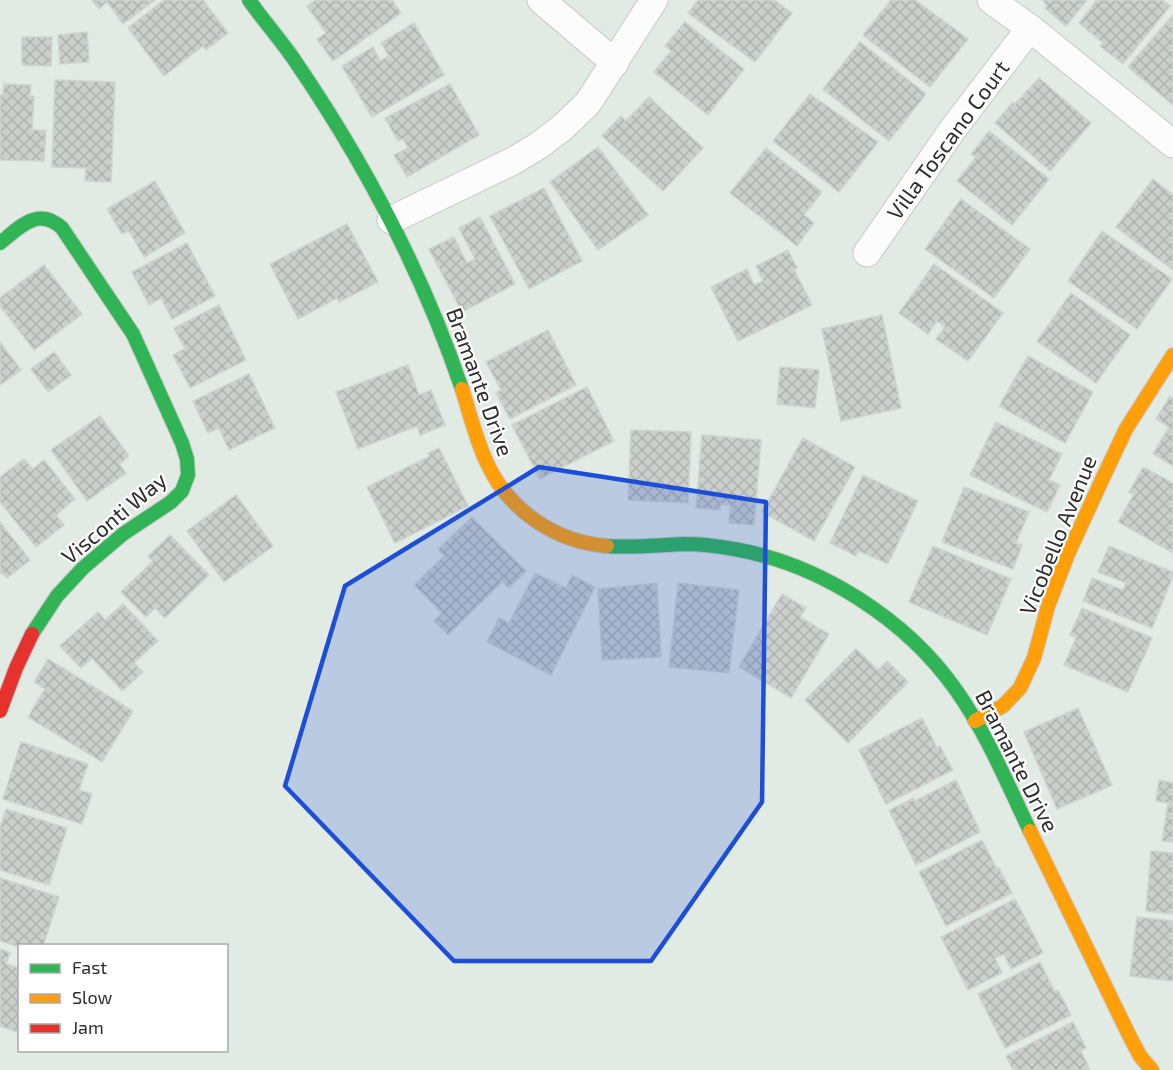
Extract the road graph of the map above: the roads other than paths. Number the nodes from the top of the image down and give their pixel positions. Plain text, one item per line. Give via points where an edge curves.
1 (249, 0) edge
2 (541, 0) edge
3 (654, 0) edge
4 (991, 0) edge
5 (1030, 28) junction
6 (615, 63) junction
7 (1173, 144) edge
8 (391, 220) junction
9 (0, 243) edge
10 (867, 253) dead end
11 (1173, 355) edge
12 (0, 711) edge
13 (975, 721) junction
14 (1152, 1070) edge

1 - 8 street, Bramante Drive via 287,50
2 - 6 street
3 - 6 street
4 - 5 street
5 - 7 street
5 - 10 street, Villa Toscano Court via 953,129
6 - 8 street via 588,103 538,146
8 - 13 street, Bramante Drive via 444,340 485,460 513,502 533,519 579,542 623,547 702,545 739,550 820,577 884,616 912,639 961,696
9 - 12 street, Visconti Way via 23,224 46,216 70,238 128,325 188,464 187,483 171,502 98,553 63,590 35,627
11 - 13 street, Vicobello Avenue via 1126,429 1101,482 1068,554 1034,658 1020,688 1003,706
13 - 14 street, Bramante Drive via 1129,1035

